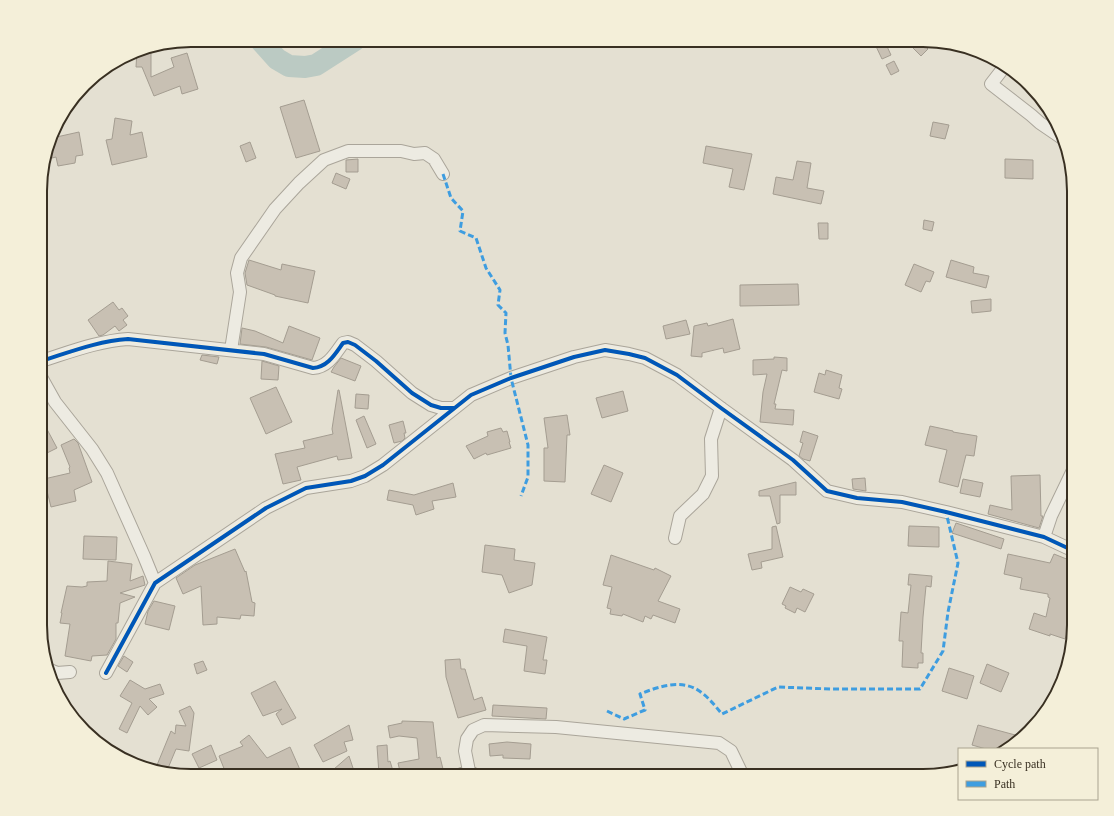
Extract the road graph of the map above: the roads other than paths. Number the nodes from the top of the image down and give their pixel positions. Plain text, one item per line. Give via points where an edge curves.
1 (1002, 71) edge
2 (1055, 133) edge
3 (443, 174) dead end
4 (231, 350) junction
5 (47, 359) edge
6 (47, 388) edge
7 (454, 408) junction
8 (720, 408) junction
9 (1067, 483) edge
10 (1044, 537) junction
11 (675, 538) dead end
12 (1067, 548) edge
13 (155, 583) junction
14 (55, 672) edge
15 (70, 672) dead end
16 (106, 674) dead end
17 (471, 769) edge
18 (740, 769) edge

1 - 2 street via 991,84
3 - 4 street via 434,158 425,153 348,151 324,160 276,209 241,258 237,273 240,292
4 - 5 street via 128,339 88,346
4 - 7 street via 264,354 321,368 343,343 348,342 431,405
6 - 13 street via 92,449 107,474
7 - 8 street via 471,395 511,378 574,357 605,350 645,358 677,375
7 - 13 street via 365,476 351,481 306,488 266,508
8 - 10 street via 793,460 828,491 857,498 902,502
8 - 11 street via 711,439 712,476 703,494 680,516
9 - 10 street
10 - 12 street
13 - 16 street
14 - 15 street
17 - 18 street via 465,751 466,739 473,730 484,725 556,727 719,743 731,751

